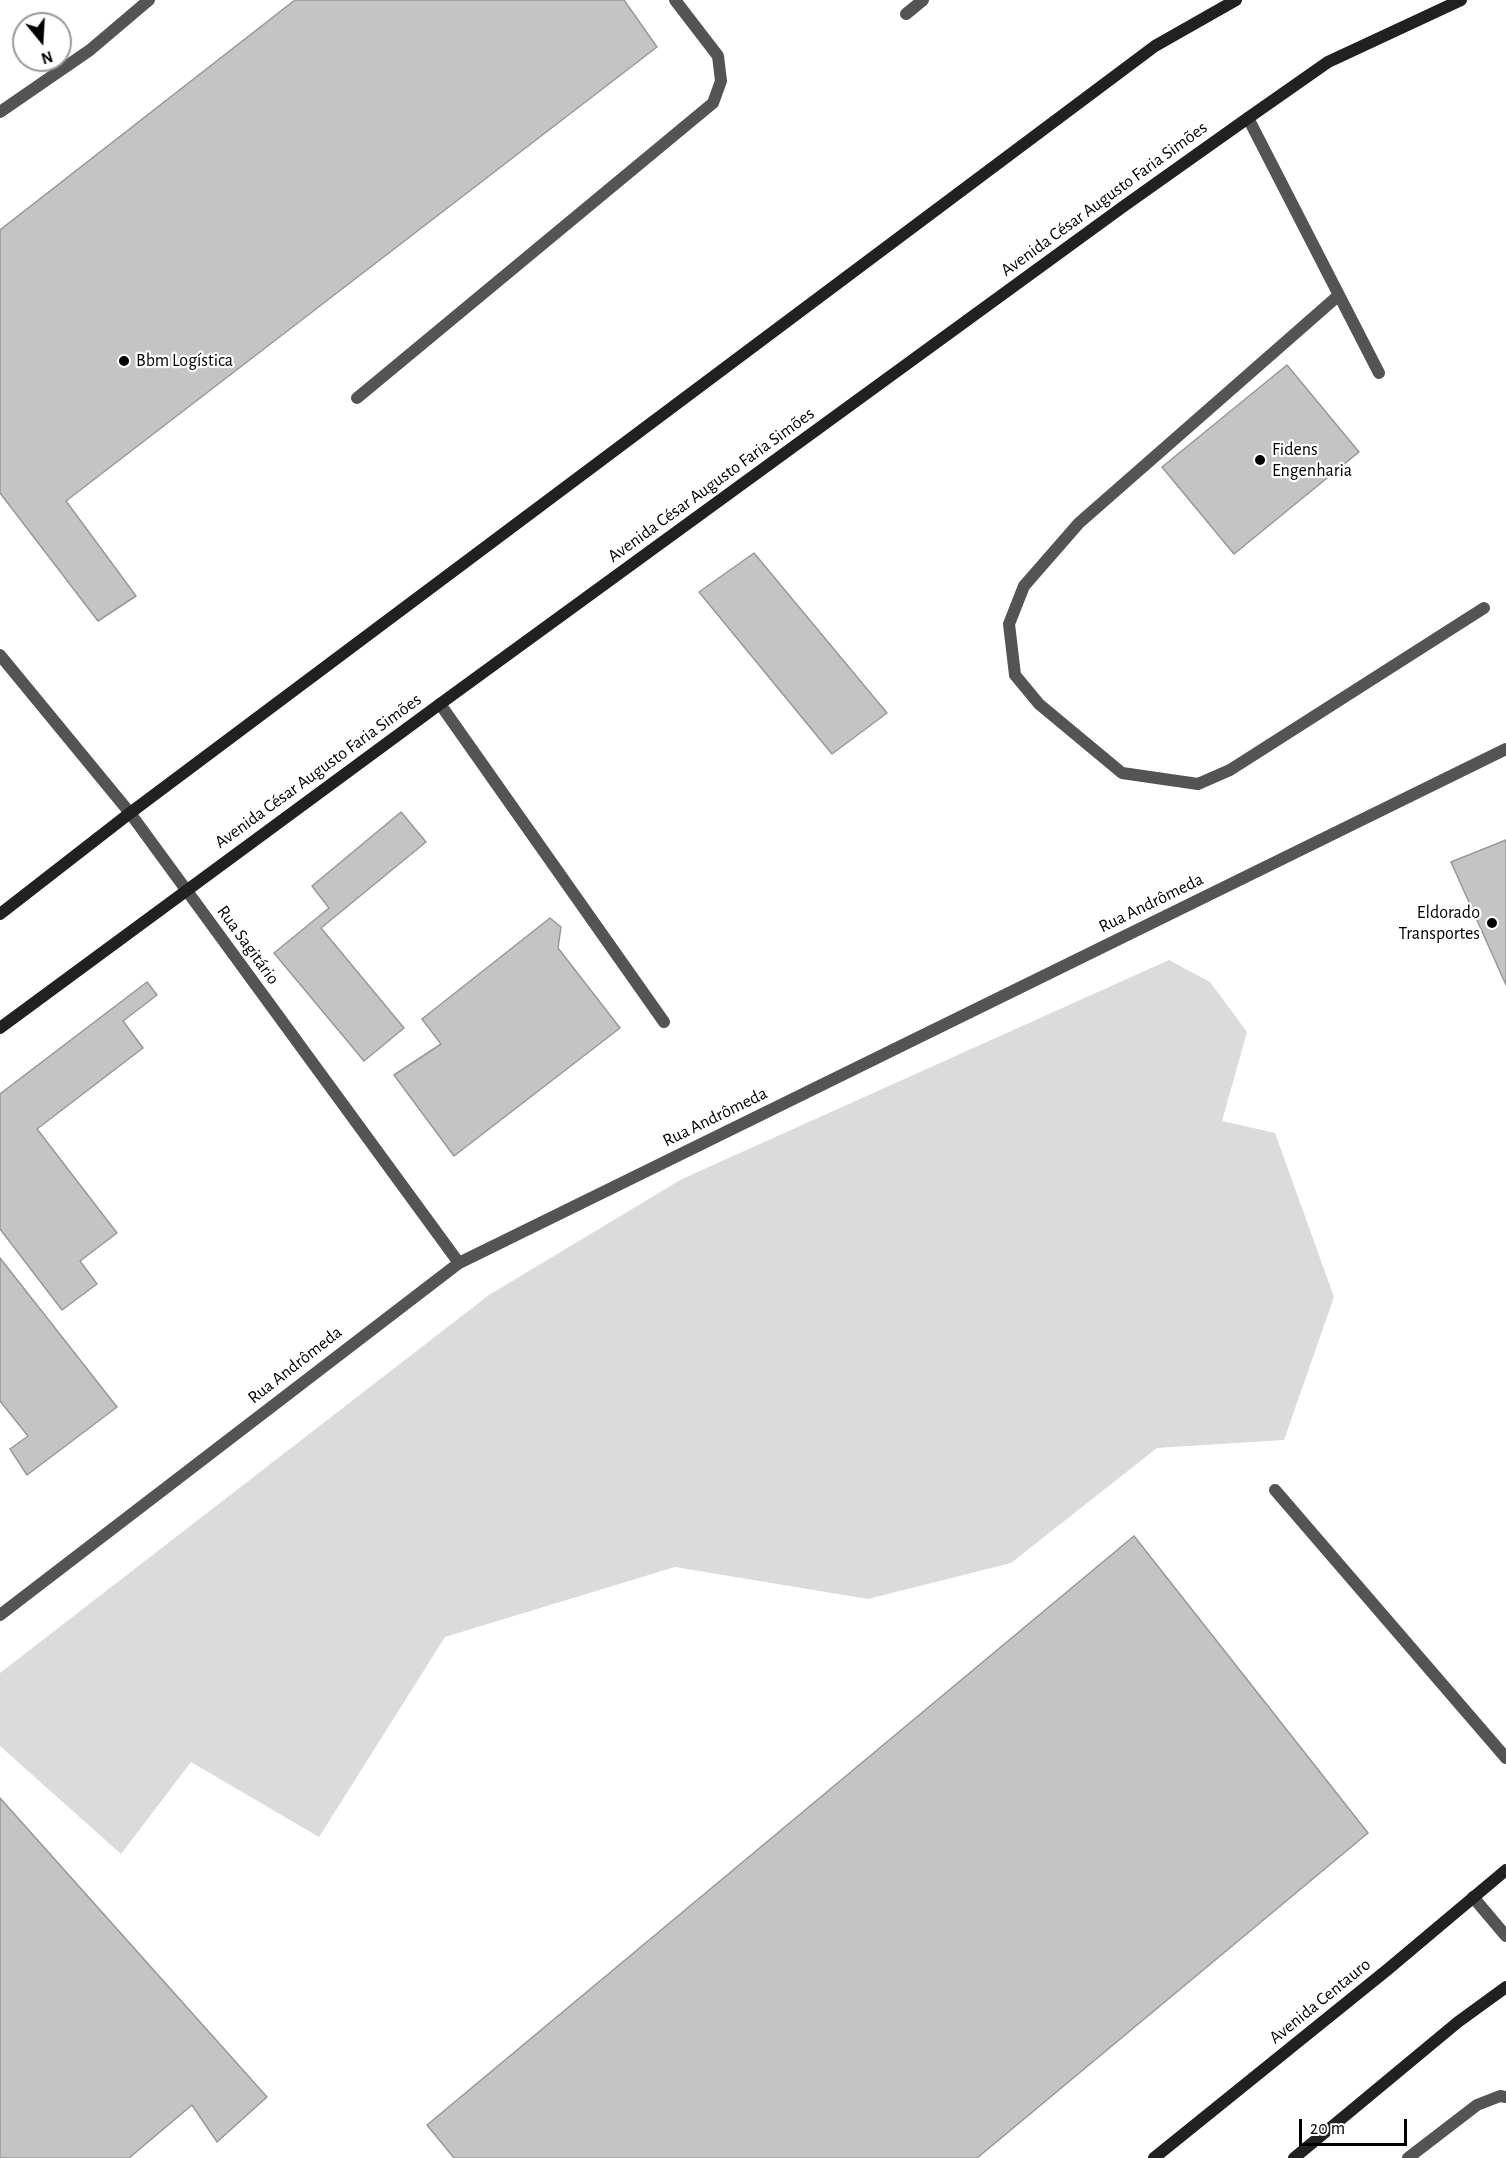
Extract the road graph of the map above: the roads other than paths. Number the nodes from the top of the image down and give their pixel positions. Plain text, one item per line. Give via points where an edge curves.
1 (149, 0) edge
2 (675, 0) edge
3 (923, 0) edge
4 (1236, 0) edge
5 (1461, 0) edge
6 (906, 14) dead end
7 (0, 112) edge
8 (1248, 118) junction
9 (1339, 295) junction
10 (1379, 373) dead end
11 (357, 398) dead end
12 (1484, 608) dead end
13 (0, 655) edge
14 (440, 704) junction
15 (1506, 749) edge
16 (130, 813) junction
17 (185, 890) junction
18 (0, 914) edge
19 (664, 1022) dead end
20 (0, 1028) edge
21 (459, 1263) junction
22 (1275, 1490) dead end
23 (0, 1615) edge
24 (1506, 1758) edge
25 (1506, 1870) edge
26 (1473, 1897) junction
27 (1506, 1936) edge
28 (1506, 1987) edge
29 (1506, 2097) edge
30 (1154, 2158) edge
31 (1293, 2158) edge
32 (1407, 2158) edge

1 - 7 street via 90,50
2 - 11 street via 718,56 721,81 713,103
3 - 6 street
4 - 16 street via 1155,46
5 - 8 street, Avenida César Augusto Faria Simões via 1328,62
8 - 9 street
8 - 14 street, Avenida César Augusto Faria Simões
9 - 10 street
9 - 12 street via 1079,524 1024,586 1009,624 1015,675 1039,704 1122,773 1198,784 1230,771
13 - 16 street, Rua Sagitário
14 - 17 street, Avenida César Augusto Faria Simões
14 - 19 street
15 - 21 street, Rua Andrômeda
16 - 17 street, Rua Sagitário
16 - 18 street
17 - 20 street, Avenida César Augusto Faria Simões
17 - 21 street, Rua Sagitário
21 - 23 street, Rua Andrômeda
22 - 24 street
25 - 26 street, Avenida Centauro
26 - 27 street
26 - 30 street, Avenida Centauro
28 - 31 street
29 - 32 street via 1477,2105

